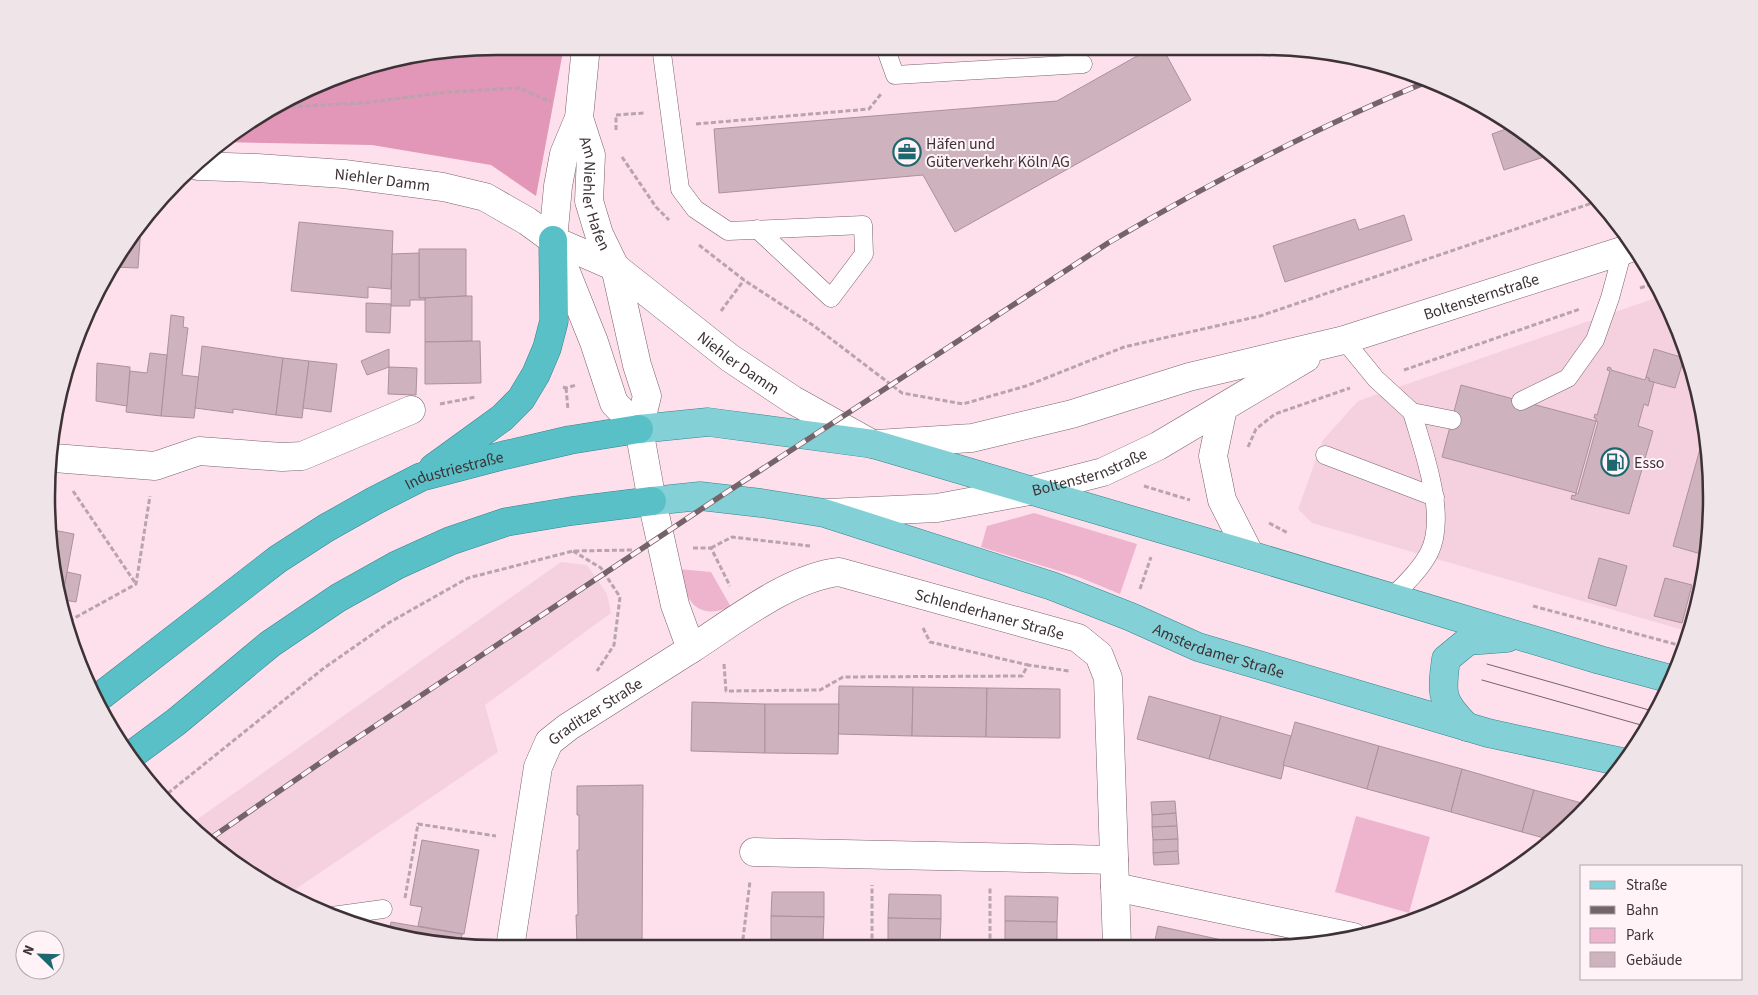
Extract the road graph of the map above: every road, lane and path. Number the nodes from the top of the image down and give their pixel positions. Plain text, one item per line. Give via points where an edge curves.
1 (585, 55) edge
2 (662, 55) edge
3 (888, 55) edge
4 (1083, 64) dead end
5 (895, 75) junction
6 (363, 103) dead end
7 (289, 108) edge
8 (579, 118) junction
9 (671, 118) junction
10 (616, 133) dead end
11 (205, 166) edge
12 (1591, 204) edge
13 (756, 229) junction
14 (552, 240) junction
15 (1626, 250) edge
16 (1627, 251) edge
17 (615, 267) junction
18 (1649, 285) edge
19 (1610, 298) junction
20 (1336, 343) junction
21 (1376, 379) junction
22 (1026, 386) dead end
23 (484, 396) dead end
24 (1521, 401) dead end
25 (1223, 408) junction
26 (411, 410) joint
27 (1412, 412) junction
28 (1452, 420) dead end
29 (639, 429) junction
30 (873, 444) junction
31 (1247, 449) dead end
32 (1326, 456) dead end
33 (57, 458) edge
34 (155, 466) junction
35 (421, 477) junction
36 (70, 486) dead end
37 (1029, 491) junction
38 (1435, 497) junction
39 (652, 501) junction
40 (824, 513) junction
41 (1250, 554) junction
42 (136, 584) junction
43 (1392, 597) junction
44 (72, 619) edge
45 (922, 626) dead end
46 (1521, 636) junction
47 (691, 649) junction
48 (724, 663) dead end
49 (1028, 665) junction
50 (1664, 677) edge
51 (593, 678) dead end
52 (1108, 678) junction
53 (102, 695) edge
54 (1467, 727) junction
55 (136, 752) edge
56 (1616, 761) edge
57 (169, 793) edge
58 (526, 841) junction
59 (754, 852) joint
60 (873, 854) junction
61 (991, 857) junction
62 (1114, 860) junction
63 (1115, 886) junction
64 (383, 909) joint
65 (347, 914) edge
66 (1335, 933) edge
67 (511, 940) edge
68 (743, 940) edge
69 (872, 940) edge
70 (990, 940) edge
71 (1117, 940) edge

1 - 8 street, Am Niehler Hafen
2 - 9 lane
3 - 5 lane
4 - 5 lane
5 - 9 path via 869,109
6 - 7 path
8 - 14 street, Am Niehler Hafen via 564,154
8 - 17 street, Am Niehler Hafen via 591,155 589,201 599,234
9 - 10 path via 616,114
9 - 13 lane via 680,189 695,209 728,231
11 - 14 street, Niehler Damm via 344,174 444,187 485,197
12 - 22 path via 1260,316 1124,347
13 - 13 lane via 862,225 864,254 831,298
14 - 17 street, Niehler Damm
14 - 29 street via 594,342 614,403
14 - 35 highway via 554,321 536,374 521,399 502,418
15 - 20 street, Boltensternstraße
16 - 19 lane
17 - 29 street via 647,396
17 - 30 street, Niehler Damm via 730,358 793,400
18 - 19 path
19 - 21 path
19 - 24 lane via 1595,340 1568,378
20 - 21 lane
20 - 25 street, Boltensternstraße
20 - 30 street, Boltensternstraße via 1189,377 1072,414 972,438
21 - 27 lane
21 - 31 path via 1274,414 1256,429
23 - 26 path
25 - 37 street, Boltensternstraße via 1158,446 1103,472
25 - 41 street via 1214,456 1222,500
26 - 34 street via 302,456 199,451
27 - 28 lane
27 - 38 lane
29 - 30 main road, Industriestraße via 708,422
29 - 35 highway, Industriestraße via 570,440
29 - 39 street
30 - 37 main road
32 - 38 lane
33 - 34 street
34 - 42 path
35 - 53 highway, Industriestraße via 374,500 278,559
36 - 42 path
37 - 40 street, Boltensternstraße via 937,508
37 - 41 main road
38 - 43 lane via 1436,530 1429,553 1415,574
39 - 40 main road via 700,496
39 - 47 street via 675,605
39 - 55 highway via 506,522 450,541 398,565 338,598 270,644
40 - 54 main road, Amsterdamer Straße via 1052,586 1198,646
41 - 43 main road
42 - 44 path
43 - 46 main road
45 - 49 path via 930,642
46 - 50 main road
46 - 54 main road via 1468,641 1446,659 1442,683 1446,703
47 - 52 street, Schlenderhaner Straße via 790,587 824,574 840,572 1078,638 1099,655
47 - 58 street, Graditzer Straße via 549,742 538,767
48 - 49 path via 726,691 820,690 843,677 1022,676
49 - 52 path
51 - 57 path via 614,645 620,597 601,568 573,550 503,568 468,578 390,622 324,668
52 - 62 street, Schlenderhaner Straße
54 - 56 main road, Amsterdamer Straße
58 - 64 path via 418,824 403,911
58 - 67 street, Graditzer Straße
59 - 60 street
59 - 68 path
60 - 61 street
60 - 69 path
61 - 62 street
61 - 70 path
62 - 63 street, Schlenderhaner Straße
63 - 66 street
63 - 71 street, Schlenderhaner Straße
64 - 65 lane

